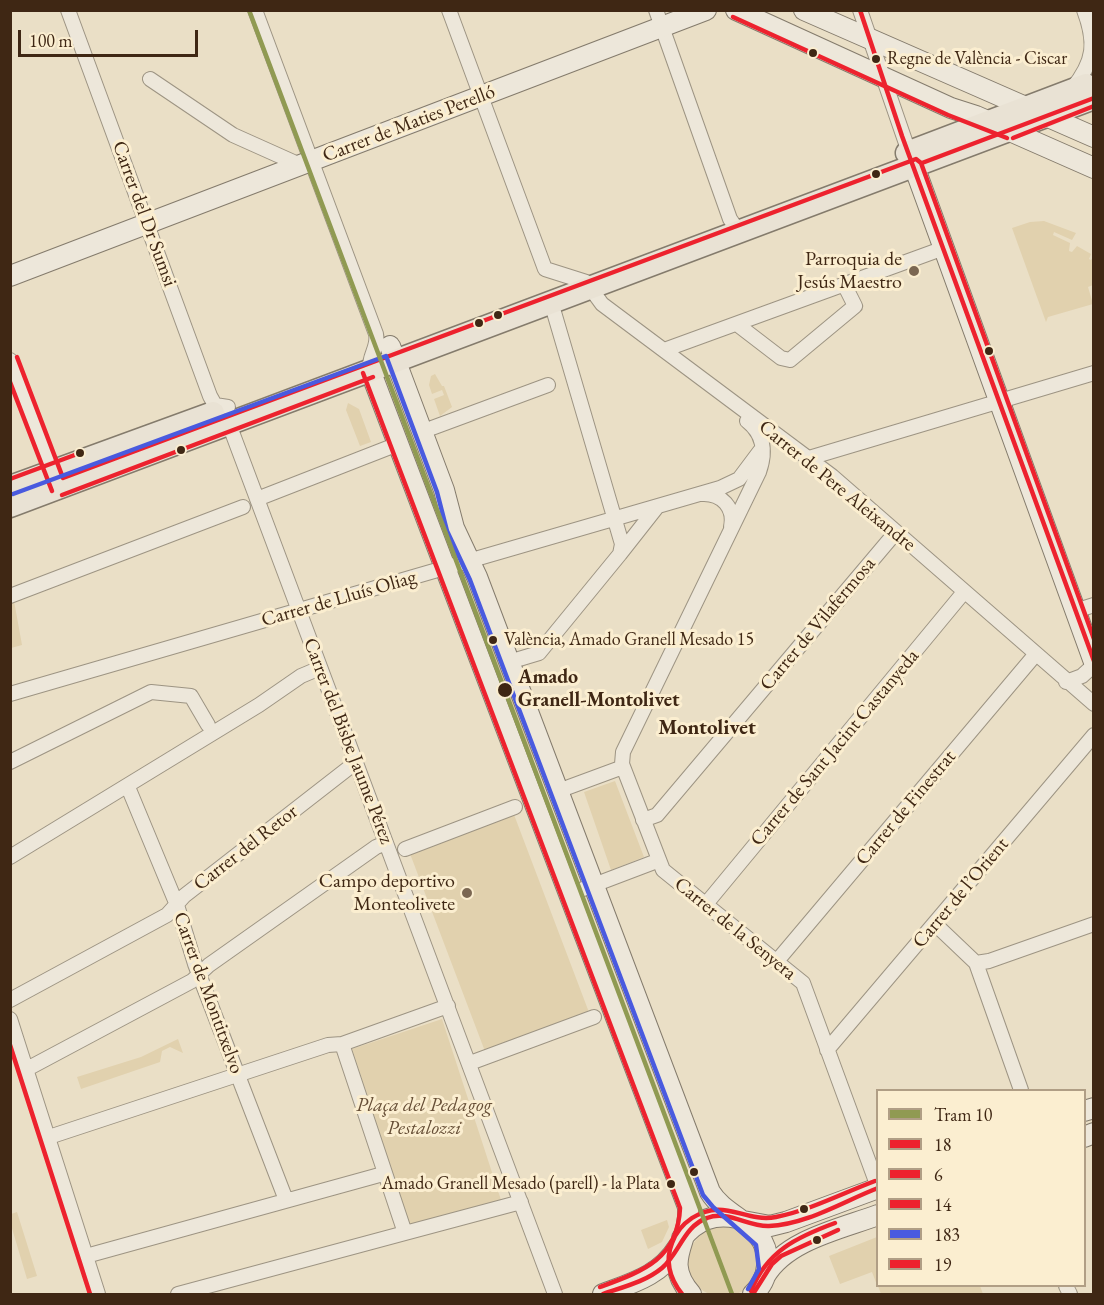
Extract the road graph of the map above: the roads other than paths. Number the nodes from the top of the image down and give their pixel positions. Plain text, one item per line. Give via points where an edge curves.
1 (68, 10) edge
2 (255, 10) edge
3 (449, 10) edge
4 (706, 10) edge
5 (736, 10) edge
6 (804, 10) edge
7 (860, 10) edge
8 (1084, 10) edge
9 (659, 19) edge
10 (871, 40) junction
11 (880, 73) junction
12 (150, 79) dead end
13 (966, 82) junction
14 (1094, 83) edge
15 (1070, 91) junction
16 (482, 96) junction
17 (1094, 98) edge
18 (951, 108) junction
19 (1025, 108) junction
20 (1047, 117) junction
21 (988, 121) junction
22 (1010, 131) junction
23 (1094, 137) edge
24 (909, 153) junction
25 (305, 163) junction
26 (1094, 168) edge
27 (148, 224) junction
28 (734, 226) junction
29 (944, 248) junction
30 (10, 276) edge
31 (583, 282) junction
32 (844, 284) junction
33 (551, 302) junction
34 (738, 325) junction
35 (664, 350) junction
36 (383, 357) junction
37 (10, 360) edge
38 (1094, 373) edge
39 (693, 374) junction
40 (548, 385) dead end
41 (1000, 400) junction
42 (229, 416) junction
43 (421, 432) junction
44 (788, 442) junction
45 (398, 444) junction
46 (763, 447) junction
47 (809, 458) junction
48 (56, 480) junction
49 (10, 487) edge
50 (698, 494) junction
51 (257, 499) junction
52 (10, 506) edge
53 (243, 507) dead end
54 (657, 507) junction
55 (616, 520) junction
56 (730, 530) junction
57 (896, 532) junction
58 (620, 554) junction
59 (469, 561) junction
60 (446, 568) junction
61 (964, 592) junction
62 (10, 596) edge
63 (1084, 608) edge
64 (298, 610) junction
65 (1035, 655) junction
66 (509, 662) junction
67 (1094, 663) edge
68 (320, 668) junction
69 (1066, 682) junction
70 (10, 694) edge
71 (1094, 704) edge
72 (208, 725) dead end
73 (1094, 735) edge
74 (10, 762) edge
75 (355, 763) junction
76 (624, 771) junction
77 (128, 787) junction
78 (558, 791) junction
79 (515, 807) dead end
80 (643, 820) junction
81 (386, 843) junction
82 (405, 849) dead end
83 (10, 857) edge
84 (657, 861) junction
85 (595, 886) junction
86 (570, 894) junction
87 (706, 904) junction
88 (177, 906) junction
89 (935, 924) junction
90 (1094, 924) edge
91 (777, 961) junction
92 (976, 963) junction
93 (199, 974) junction
94 (10, 1000) edge
95 (448, 1006) junction
96 (594, 1017) dead end
97 (10, 1019) edge
98 (342, 1044) junction
99 (827, 1050) junction
100 (20, 1060) edge
101 (470, 1063) junction
102 (238, 1075) junction
103 (1021, 1089) edge
104 (49, 1137) junction
105 (383, 1174) junction
106 (876, 1182) edge
107 (876, 1188) edge
108 (286, 1200) junction
109 (521, 1202) junction
110 (876, 1207) edge
111 (876, 1216) edge
112 (740, 1219) junction
113 (405, 1233) junction
114 (824, 1235) junction
115 (681, 1241) junction
116 (86, 1256) junction
117 (759, 1287) edge
118 (98, 1294) edge
119 (178, 1294) edge
120 (555, 1294) edge
121 (603, 1294) edge
122 (691, 1294) edge

1 - 27 street, Carrer del Dr Sumsi
2 - 25 street
3 - 16 street
4 - 9 main road, Carrer de Maties Perelló
5 - 11 main road
6 - 10 main road
7 - 10 street
8 - 15 street via 1093,45 1080,78
9 - 16 main road, Carrer de Maties Perelló
9 - 28 street
10 - 11 street
10 - 13 main road
11 - 18 main road
11 - 24 street
12 - 25 street via 233,135
13 - 18 main road via 970,87 968,100
13 - 19 main road
14 - 15 main road
15 - 19 main road
16 - 25 main road, Carrer de Maties Perelló
16 - 31 street via 542,264 552,273
17 - 20 main road
18 - 21 main road
19 - 20 main road
19 - 21 main road
20 - 22 main road
20 - 23 main road
21 - 22 main road
21 - 24 main road
22 - 24 main road
22 - 26 main road
24 - 28 main road
24 - 29 main road
25 - 27 main road, Carrer de Maties Perelló
25 - 36 street
27 - 30 main road, Carrer de Maties Perelló
27 - 42 street, Carrer del Dr Sumsi via 210,396
28 - 31 main road
29 - 32 street
29 - 41 main road
31 - 33 main road
31 - 35 street, Carrer de Pere Aleixandre via 602,304
31 - 36 main road
32 - 34 street
32 - 34 street via 855,306 790,360 781,358
33 - 36 main road
33 - 55 street
34 - 35 street
35 - 39 street, Carrer de Pere Aleixandre
36 - 42 main road
36 - 43 main road
36 - 45 main road
37 - 48 street
38 - 41 street
39 - 44 street, Carrer de Pere Aleixandre
39 - 46 street via 755,427
40 - 43 street
41 - 47 street
41 - 63 main road
42 - 48 main road
42 - 51 street, Carrer del Bisbe Jaume Pérez
43 - 59 main road
44 - 46 street via 774,440
44 - 47 street, Carrer de Pere Aleixandre
45 - 51 street
45 - 60 main road
46 - 50 street, Carrer de Lluís Oliag via 739,479
46 - 56 street via 759,472
47 - 57 street, Carrer de Pere Aleixandre
48 - 49 main road
48 - 52 main road
50 - 54 street, Carrer de Lluís Oliag
50 - 56 street via 723,500 732,513
51 - 64 street, Carrer del Bisbe Jaume Pérez
53 - 62 street
54 - 55 street, Carrer de Lluís Oliag
54 - 58 street
55 - 58 street via 621,536
55 - 59 street, Carrer de Lluís Oliag
56 - 76 street via 623,752
57 - 61 street, Carrer de Pere Aleixandre
57 - 80 street, Carrer de Vilafermosa via 657,815
58 - 66 street via 539,653
59 - 60 street, Carrer de Lluís Oliag
59 - 66 main road
60 - 64 street, Carrer de Lluís Oliag
60 - 86 main road
61 - 65 street, Carrer de Pere Aleixandre
61 - 87 street, Carrer de Sant Jacint Castanyeda
63 - 67 main road
64 - 68 street, Carrer del Bisbe Jaume Pérez
64 - 70 street, Carrer de Lluís Oliag
65 - 69 street, Carrer de Pere Aleixandre
65 - 91 street, Carrer de Finestrat
66 - 78 main road
67 - 69 street via 1082,676
68 - 75 street, Carrer del Bisbe Jaume Pérez
68 - 77 street via 301,676
69 - 71 street, Carrer de Pere Aleixandre
72 - 74 street via 191,696 151,692
73 - 89 street, Carrer de l’Orient
75 - 81 street, Carrer del Bisbe Jaume Pérez
75 - 88 street, Carrer del Retor via 184,896
76 - 78 street
76 - 80 street, Carrer de la Senyera
77 - 83 street
77 - 88 street, Carrer de Montitxelvo
78 - 85 main road
79 - 82 street
80 - 84 street, Carrer de la Senyera
81 - 93 street
81 - 95 street, Carrer del Bisbe Jaume Pérez
84 - 85 street
84 - 87 street, Carrer de la Senyera
85 - 86 street
85 - 112 main road via 710,1192 719,1205
86 - 115 main road via 688,1207
87 - 91 street, Carrer de la Senyera
88 - 93 street, Carrer de Montitxelvo
88 - 94 street, Carrer del Retor
89 - 92 street
89 - 99 street, Carrer de l’Orient
90 - 92 street
91 - 99 street, Carrer de la Senyera via 798,978 807,992
92 - 103 street
93 - 100 street via 192,981
93 - 102 street, Carrer de Montitxelvo
95 - 98 street
95 - 101 street, Carrer del Bisbe Jaume Pérez
96 - 101 street
97 - 100 street
98 - 102 street via 328,1045
98 - 105 street
99 - 106 street, Carrer de la Senyera
100 - 104 street
101 - 109 street, Carrer del Bisbe Jaume Pérez
102 - 104 street
102 - 108 street, Carrer de Montitxelvo
104 - 116 street
105 - 108 street
105 - 113 street
107 - 112 main road via 770,1226
108 - 116 street
109 - 113 street
109 - 120 street, Carrer del Bisbe Jaume Pérez
110 - 114 street
111 - 114 main road
112 - 115 main road via 706,1218
112 - 117 main road via 763,1240 768,1260
113 - 119 street
114 - 117 main road via 781,1256
115 - 121 main road via 659,1270
115 - 122 main road via 678,1271
116 - 118 street

